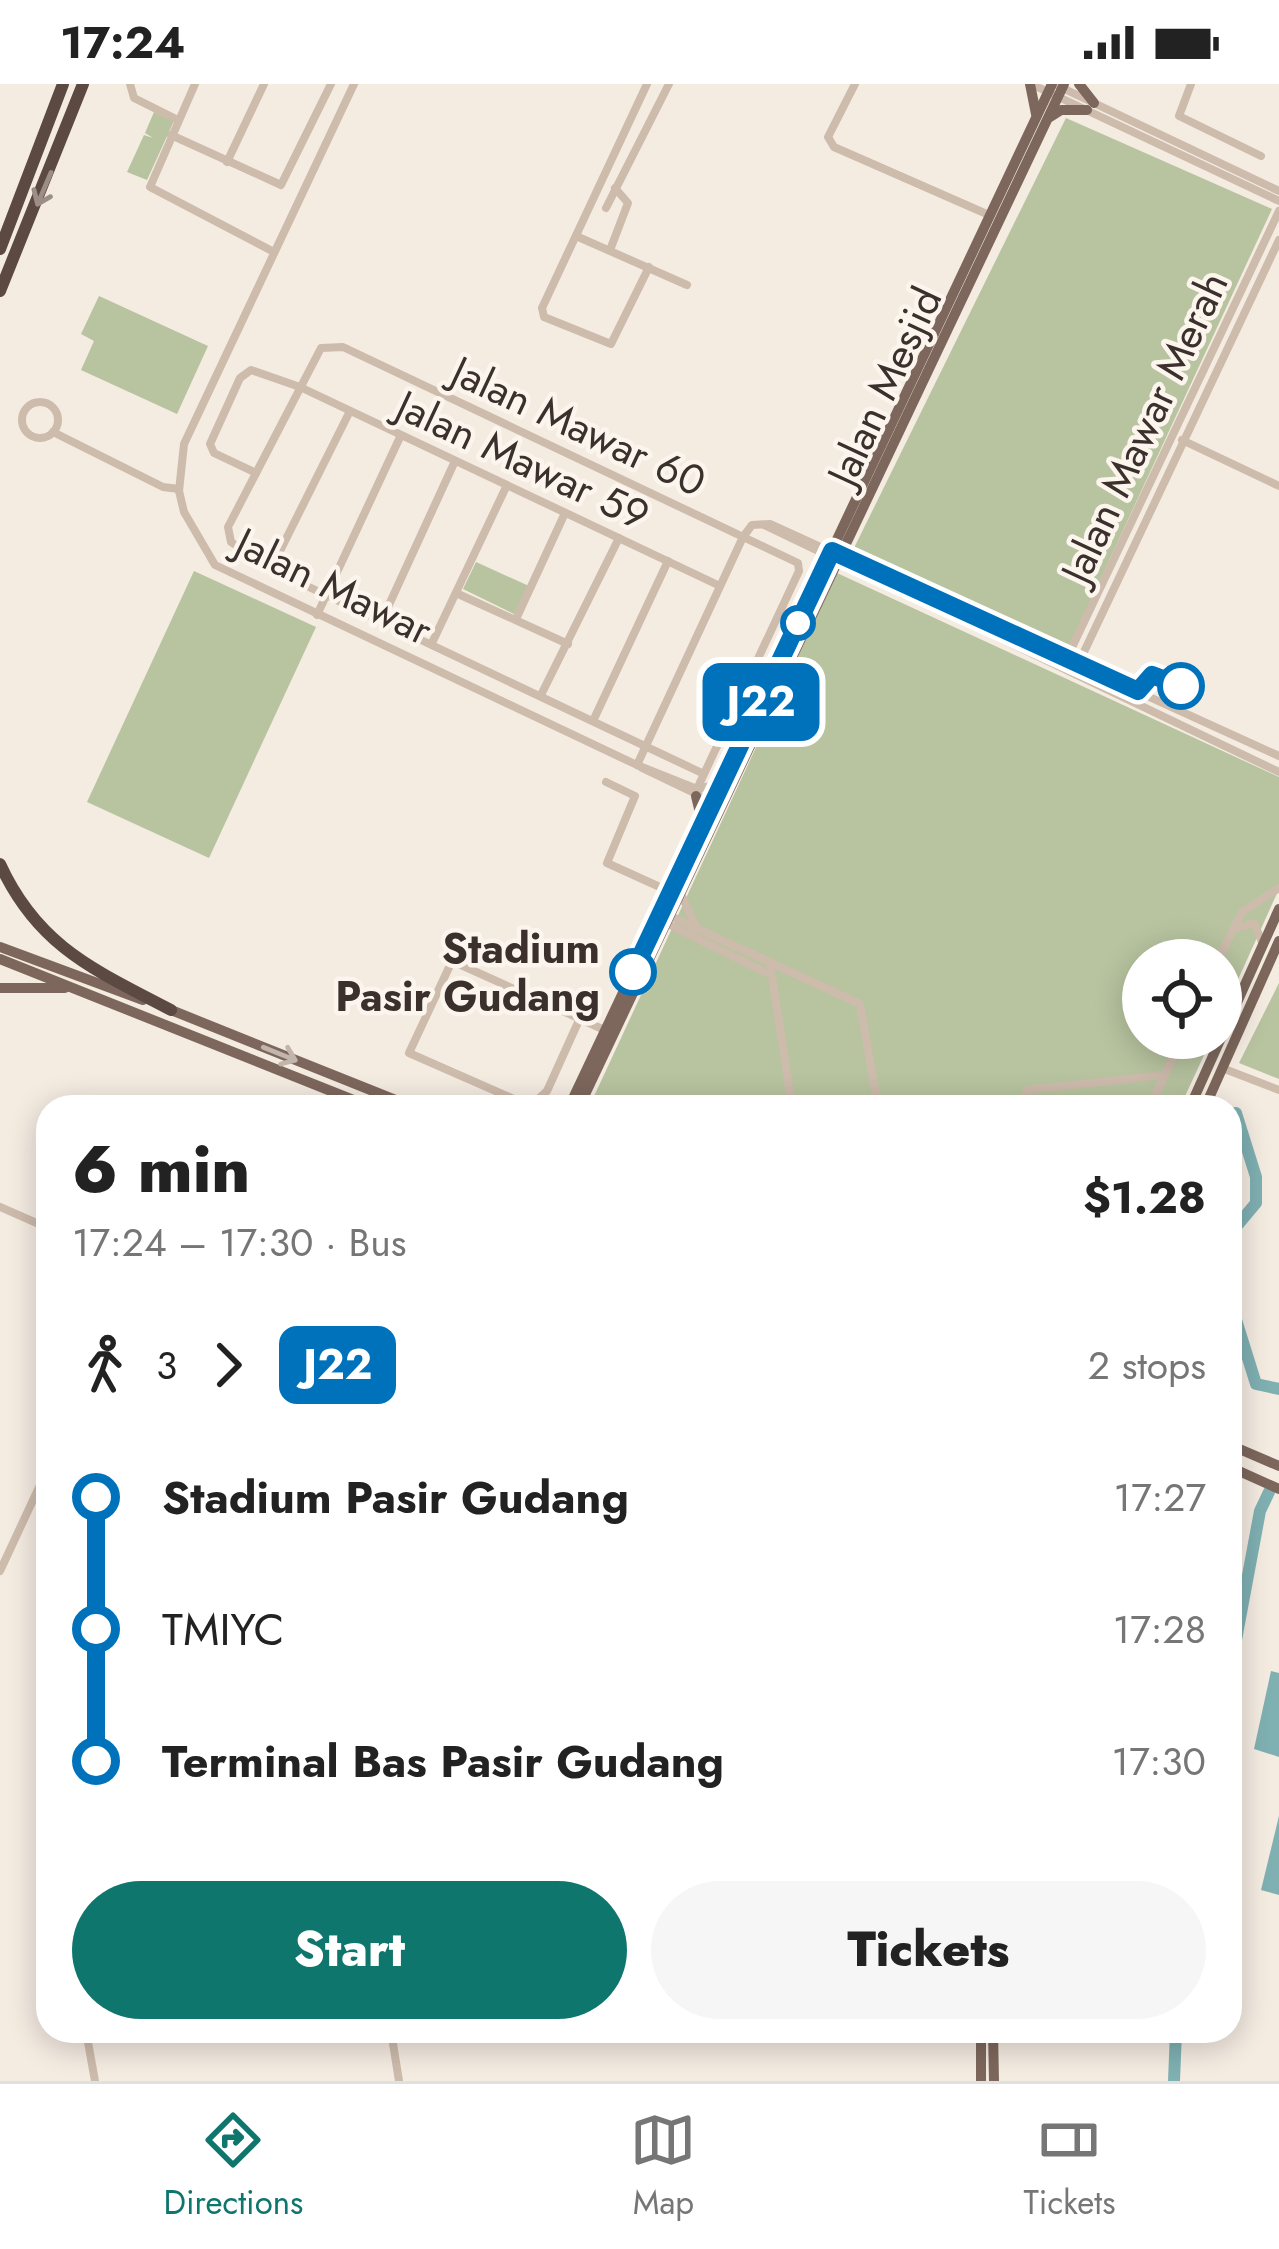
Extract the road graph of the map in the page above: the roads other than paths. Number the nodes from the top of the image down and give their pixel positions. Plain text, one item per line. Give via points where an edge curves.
1 (63, 84) edge
2 (82, 84) edge
3 (195, 84) edge
4 (264, 84) edge
5 (331, 84) edge
6 (354, 84) edge
7 (646, 84) edge
8 (668, 84) edge
9 (855, 84) edge
10 (1030, 84) edge
11 (1079, 84) edge
12 (1191, 84) edge
13 (1056, 88) edge
14 (130, 89) edge
15 (1090, 107) junction
16 (178, 120) junction
17 (1039, 122) junction
18 (171, 135) junction
19 (1261, 156) dead end
20 (612, 158) junction
21 (227, 162) junction
22 (626, 165) junction
23 (615, 188) junction
24 (1279, 191) edge
25 (1279, 201) edge
26 (606, 208) dead end
27 (1279, 211) edge
28 (989, 215) junction
29 (576, 236) junction
30 (1279, 240) edge
31 (0, 249) edge
32 (610, 250) junction
33 (274, 252) junction
34 (649, 267) junction
35 (687, 285) dead end
36 (0, 291) edge
37 (300, 387) junction
38 (350, 411) junction
39 (53, 432) junction
40 (401, 435) junction
41 (1182, 440) junction
42 (455, 461) junction
43 (256, 473) junction
44 (507, 485) junction
45 (1279, 486) edge
46 (179, 489) junction
47 (565, 513) junction
48 (743, 537) junction
49 (619, 538) junction
50 (834, 557) junction
51 (668, 561) junction
52 (271, 569) junction
53 (720, 586) junction
54 (456, 592) junction
55 (326, 595) junction
56 (317, 615) junction
57 (516, 619) junction
58 (382, 620) junction
59 (432, 644) junction
60 (568, 644) junction
61 (1068, 657) junction
62 (1079, 662) junction
63 (1062, 668) junction
64 (1074, 673) junction
65 (541, 695) junction
66 (592, 721) junction
67 (646, 746) junction
68 (1279, 756) edge
69 (639, 766) junction
70 (1279, 772) edge
71 (704, 774) junction
72 (723, 781) junction
73 (606, 782) dead end
74 (696, 792) junction
75 (717, 804) junction
76 (702, 824) junction
77 (0, 864) edge
78 (1279, 888) edge
79 (677, 893) junction
80 (1279, 909) edge
81 (664, 918) junction
82 (698, 930) junction
83 (1232, 930) junction
84 (685, 932) junction
85 (1228, 939) edge
86 (658, 940) junction
87 (1279, 941) edge
88 (0, 947) edge
89 (1262, 947) junction
90 (0, 959) edge
91 (770, 963) junction
92 (772, 975) junction
93 (0, 988) edge
94 (74, 988) junction
95 (1242, 991) edge
96 (171, 1010) junction
97 (580, 1018) junction
98 (609, 1032) junction
99 (1171, 1059) edge
100 (1215, 1059) edge
101 (1216, 1059) edge
102 (1222, 1069) junction
103 (1164, 1075) junction
104 (1237, 1075) junction
105 (1206, 1089) junction
106 (1279, 1090) edge
107 (340, 1095) edge
108 (383, 1095) edge
109 (505, 1095) edge
110 (543, 1095) edge
111 (575, 1095) edge
112 (584, 1095) edge
113 (790, 1095) edge
114 (876, 1095) edge
115 (1025, 1095) edge
116 (1155, 1095) edge
117 (1201, 1095) edge
118 (1206, 1095) edge
119 (0, 1208) edge
120 (36, 1223) edge
121 (1242, 1450) edge
122 (1279, 1466) edge
123 (1242, 1472) edge
124 (1279, 1489) edge
125 (36, 1494) edge
126 (0, 1571) edge
127 (88, 2043) edge
128 (393, 2043) edge
129 (981, 2043) edge
130 (993, 2043) edge
131 (95, 2081) edge
132 (399, 2081) edge
133 (981, 2081) edge
134 (994, 2081) edge

1 - 31 highway
2 -> 36 highway
3 - 16 street
4 - 21 street
5 - 21 street via 281,185
6 - 33 street
7 - 20 street
8 - 22 street
9 - 28 street via 828,137 834,147
10 - 13 street
10 - 17 main road
11 - 15 main road
12 - 19 street via 1179,116
13 - 15 street
13 - 17 main road, Jalan Mesjid
14 - 16 street
15 - 17 main road
15 - 24 street
15 - 25 street
16 - 18 street
17 - 28 main road, Jalan Mesjid
17 - 50 main road, Jalan Mesjid
18 - 21 street
18 - 33 street via 150,187
20 - 22 street
20 - 29 street
22 - 23 street
23 - 26 street
23 - 32 street via 628,203
27 - 61 street, Jalan Mawar Merah
28 - 50 main road, Jalan Mesjid
29 - 32 street
29 - 34 street via 542,308 544,317 595,342 615,341
30 - 41 street, Jalan Mawar Merah
32 - 34 street
33 - 46 street via 184,444
34 - 35 street
37 - 38 street, Jalan Mawar 59
37 - 43 street
37 - 43 street, Jalan Mawar 59 via 257,370 240,378 211,445
37 - 48 street, Jalan Mawar 60 via 320,348 338,345
38 - 40 street, Jalan Mawar 59
38 - 52 street
39 - 39 street via 54,407 30,405 22,428 39,439
39 - 46 street
40 - 42 street, Jalan Mawar 59
40 - 55 street
41 - 45 street
41 - 62 street, Jalan Mawar Merah
42 - 44 street, Jalan Mawar 59
42 - 58 street
43 - 52 street via 228,527 231,542
44 - 47 street, Jalan Mawar 59
44 - 54 street
46 - 56 street, Jalan Mawar via 189,529 214,565
47 - 49 street, Jalan Mawar 59
47 - 57 street
48 - 50 street via 764,525
48 - 53 street
48 - 71 street, Jalan Mawar 60 via 799,571
49 - 51 street, Jalan Mawar 59
49 - 60 street
50 - 61 street
50 - 63 street
50 - 72 main road, Jalan Mesjid
50 - 75 main road, Jalan Mesjid
51 - 53 street, Jalan Mawar 59
51 - 66 street
52 - 55 street
53 - 67 street
54 - 57 street
54 - 59 street
55 - 56 street
55 - 58 street
56 - 69 street, Jalan Mawar
57 - 60 street
58 - 59 street
59 - 65 street
60 - 65 street
61 - 62 street
61 - 63 street, Jalan Mawar Merah
62 - 64 street, Jalan Mawar Merah
62 - 68 street
63 - 64 street
64 - 70 street
65 - 66 street
66 - 67 street
67 - 69 street
67 - 71 street
69 - 74 street, Jalan Mawar
71 - 74 street
72 - 74 street
72 - 75 main road, Jalan Mesjid
73 - 79 street via 635,796 607,862
74 - 75 street, Jalan Mawar
74 - 76 main road
75 - 76 main road, Jalan Mesjid
75 - 79 main road, Jalan Mesjid
76 - 79 main road, Jalan Mesjid
77 - 96 highway via 54,943
78 - 83 street via 1246,908
79 - 81 main road, Jalan Mesjid
79 - 82 street
80 - 89 main road
81 - 82 street
81 - 84 street
81 - 86 main road, Jalan Mesjid
81 - 98 main road, Jalan Mesjid
82 - 91 street
83 - 85 street
83 - 89 street via 1254,923
84 - 86 street
84 - 92 street
86 - 98 main road, Jalan Mesjid
87 - 102 main road
88 - 96 main road
89 - 95 main road
90 - 94 main road
91 - 92 street
91 - 114 street via 860,1004
92 - 113 street
93 - 94 main road
94 - 107 main road
96 -> 108 main road
97 - 98 street
97 - 109 street via 452,961 409,1052
97 - 110 street
98 - 111 main road, Jalan Mesjid
98 - 112 main road, Jalan Mesjid
99 - 103 street
100 - 105 main road
101 - 102 main road
102 - 104 street
102 - 105 main road via 1214,1069
103 - 115 street
103 - 116 street
104 - 105 main road
104 - 106 street
105 - 117 main road
105 - 118 main road
119 - 120 street
121 - 122 main road
123 - 124 main road
125 - 126 street
127 - 131 street
128 - 132 street
129 - 133 main road
130 - 134 main road

